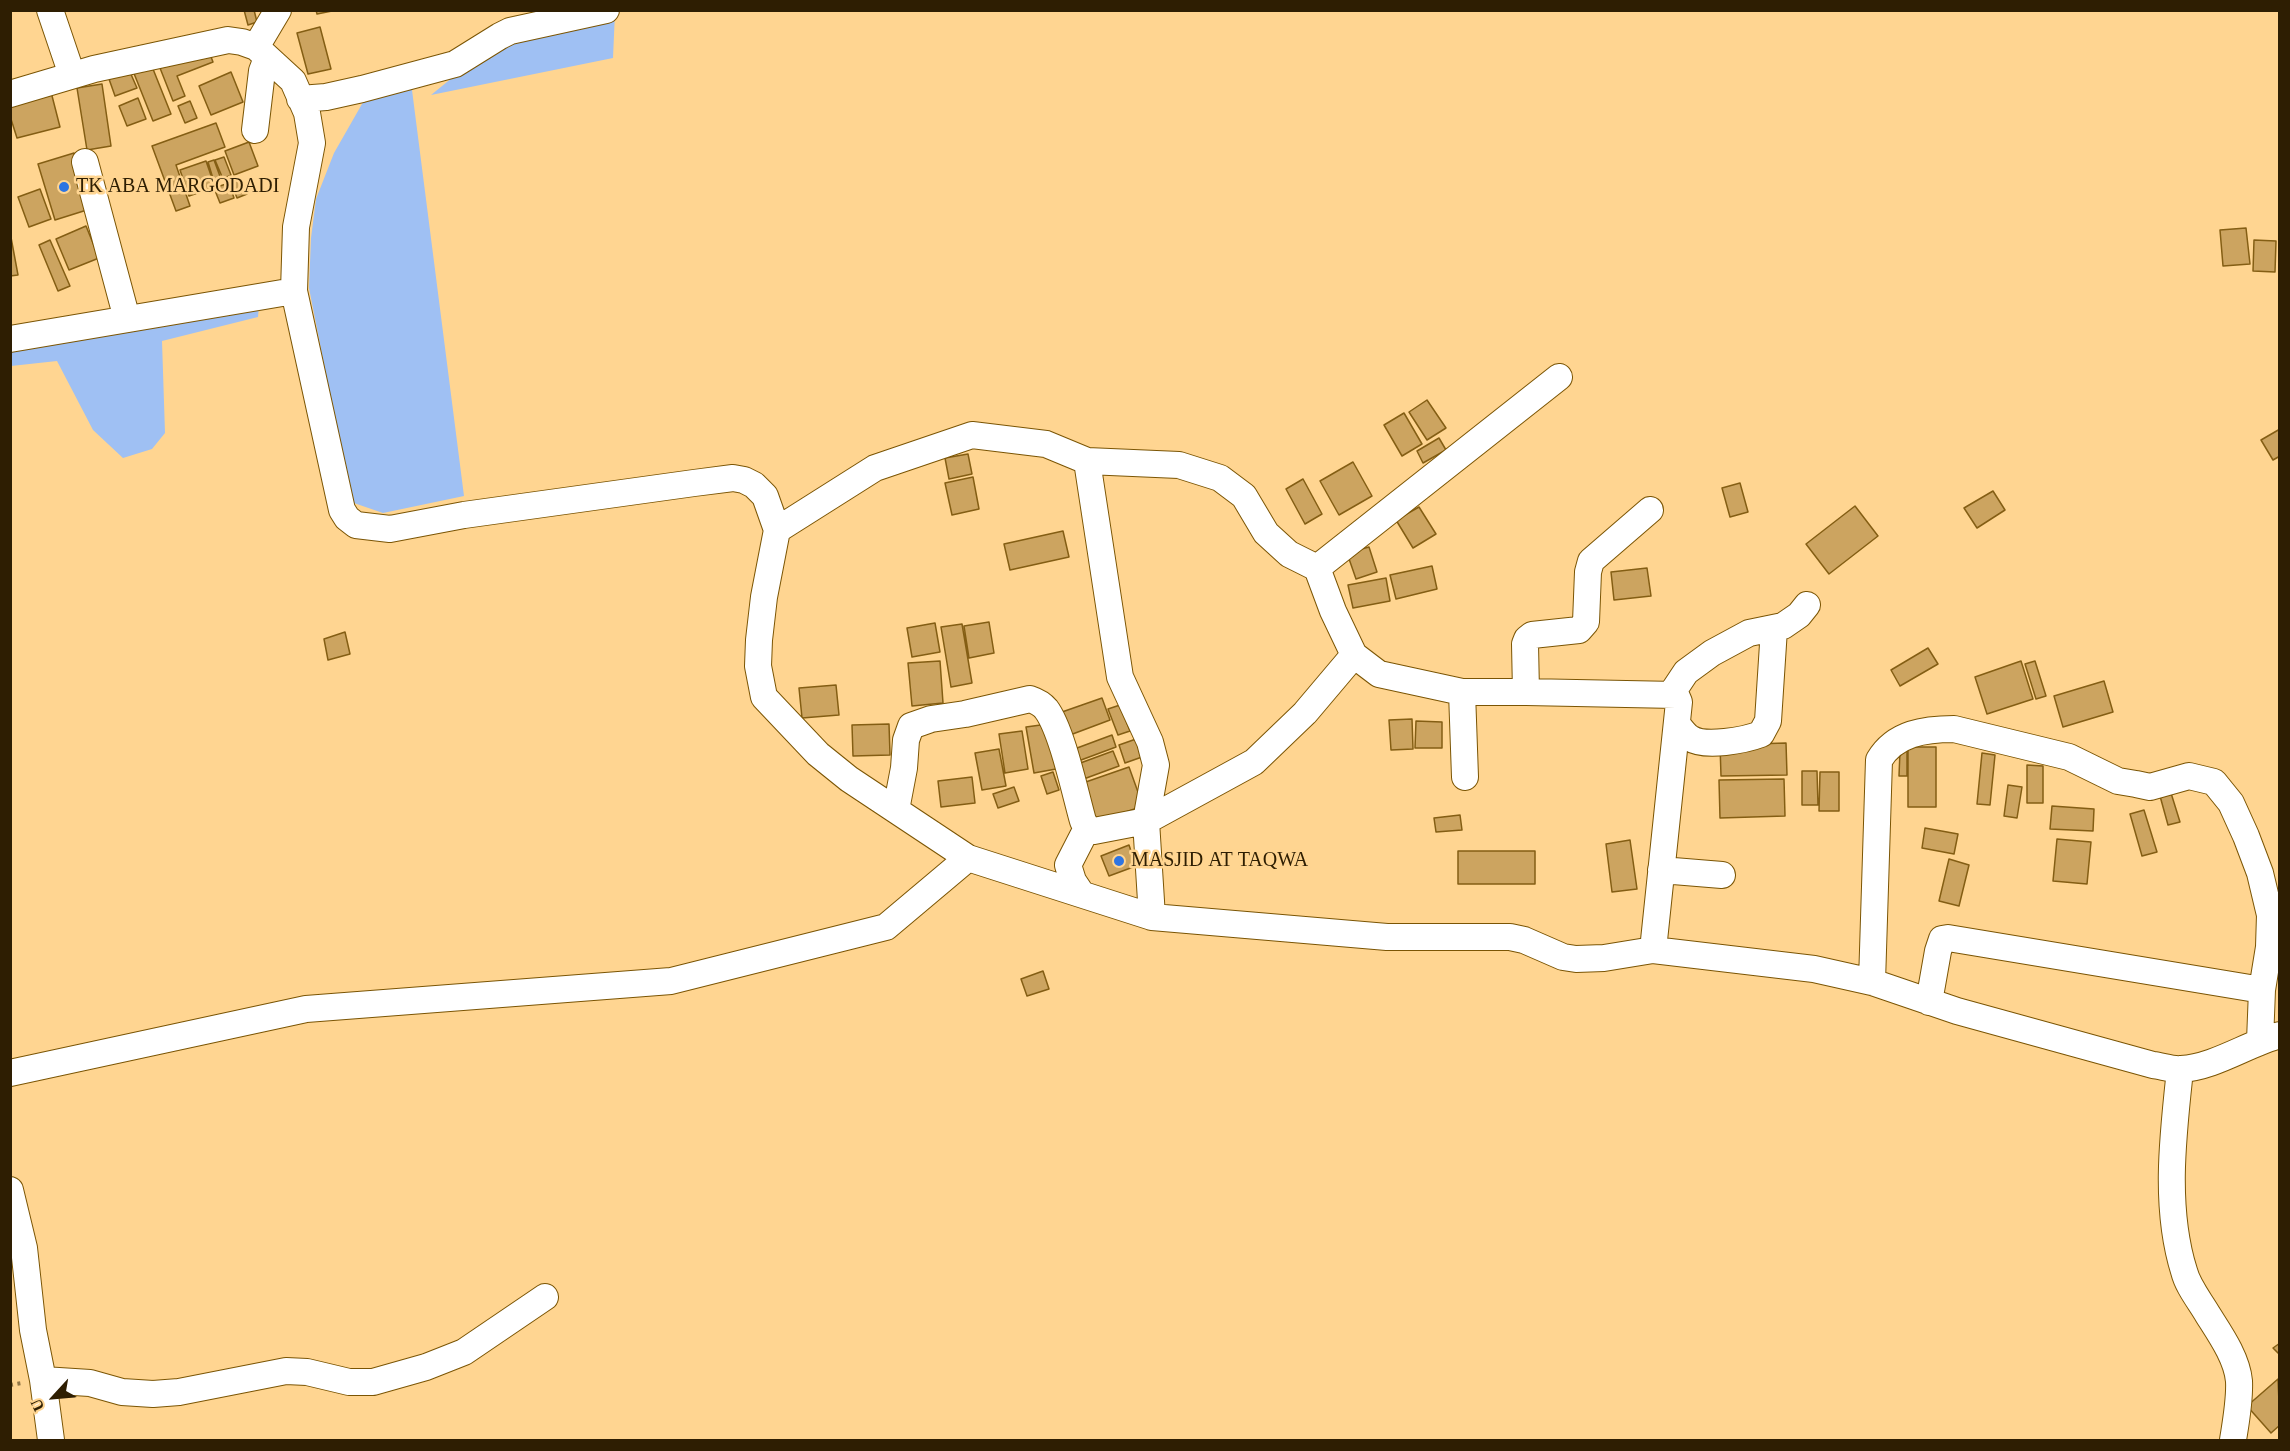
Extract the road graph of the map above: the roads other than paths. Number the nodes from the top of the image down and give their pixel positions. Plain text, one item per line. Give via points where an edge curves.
1 (50, 10) edge
2 (278, 10) edge
3 (606, 10) edge
4 (261, 52) junction
5 (72, 75) junction
6 (10, 94) edge
7 (300, 99) junction
8 (255, 130) dead end
9 (85, 162) dead end
10 (294, 291) junction
11 (127, 319) junction
12 (10, 339) edge
13 (1559, 376) dead end
14 (1087, 461) junction
15 (1650, 510) dead end
16 (777, 530) junction
17 (1317, 568) junction
18 (1807, 605) dead end
19 (1773, 629) junction
20 (1354, 655) junction
21 (1462, 692) junction
22 (1526, 692) junction
23 (1672, 693) junction
24 (1677, 724) junction
25 (1465, 777) dead end
26 (896, 810) junction
27 (1146, 821) junction
28 (1087, 828) junction
29 (968, 858) junction
30 (1661, 870) junction
31 (1722, 875) dead end
32 (1081, 893) junction
33 (1152, 917) junction
34 (1653, 950) junction
35 (1872, 982) junction
36 (2262, 990) junction
37 (1929, 1002) junction
38 (2270, 1038) edge
39 (2180, 1070) junction
40 (10, 1073) edge
41 (10, 1190) edge
42 (545, 1297) dead end
43 (43, 1380) junction
44 (51, 1440) edge
45 (2234, 1440) edge

1 - 5 street
2 - 4 street
3 - 7 street via 510,31 455,64 344,93
4 - 5 street via 228,40
4 - 7 street via 293,81
4 - 8 street
5 - 6 street
7 - 10 street via 312,142 296,227
9 - 11 street
10 - 11 street
10 - 16 street via 342,510 356,525 390,529 733,478 754,485 765,496
11 - 12 street
13 - 17 street
14 - 16 street via 1046,444 972,435 875,468
14 - 17 street via 1179,465 1221,478 1244,496 1266,533 1289,554
14 - 27 street via 1120,677 1150,742 1156,765
15 - 22 street via 1591,561 1584,625 1579,630 1532,635 1527,639
16 - 26 street via 759,640 758,666 764,697 818,754
17 - 20 street
18 - 19 street via 1792,621
19 - 23 street via 1749,633 1712,653 1686,672
19 - 24 street via 1768,721 1761,734 1745,740 1697,742
20 - 21 street via 1379,674
20 - 27 street via 1305,713 1254,762
21 - 22 street
21 - 25 street
22 - 23 street
23 - 24 street via 1680,702
24 - 30 street
26 - 28 street via 911,726 1030,699 1046,709 1057,731
26 - 29 street
27 - 28 street via 1094,831
27 - 33 street
28 - 32 street via 1068,865
29 - 32 street
29 - 40 street via 886,927 670,981 306,1009
30 - 31 street
30 - 34 street
32 - 33 street
33 - 34 street via 1387,937 1503,936 1576,959
34 - 35 street via 1814,969
35 - 36 street via 1879,760 1886,748 1907,736 1954,729 2069,757 2118,781 2150,787 2189,776 2214,782 2230,803 2246,836 2270,915
35 - 37 street
36 - 37 street via 1948,938 1942,939 1938,951
36 - 38 street
37 - 39 street
38 - 39 street via 2209,1063
39 - 45 street via 2172,1144 2178,1249 2190,1287 2224,1340 2239,1380
41 - 43 street via 24,1248
42 - 43 street via 464,1352 373,1382 349,1382 286,1371 153,1394
43 - 44 street

